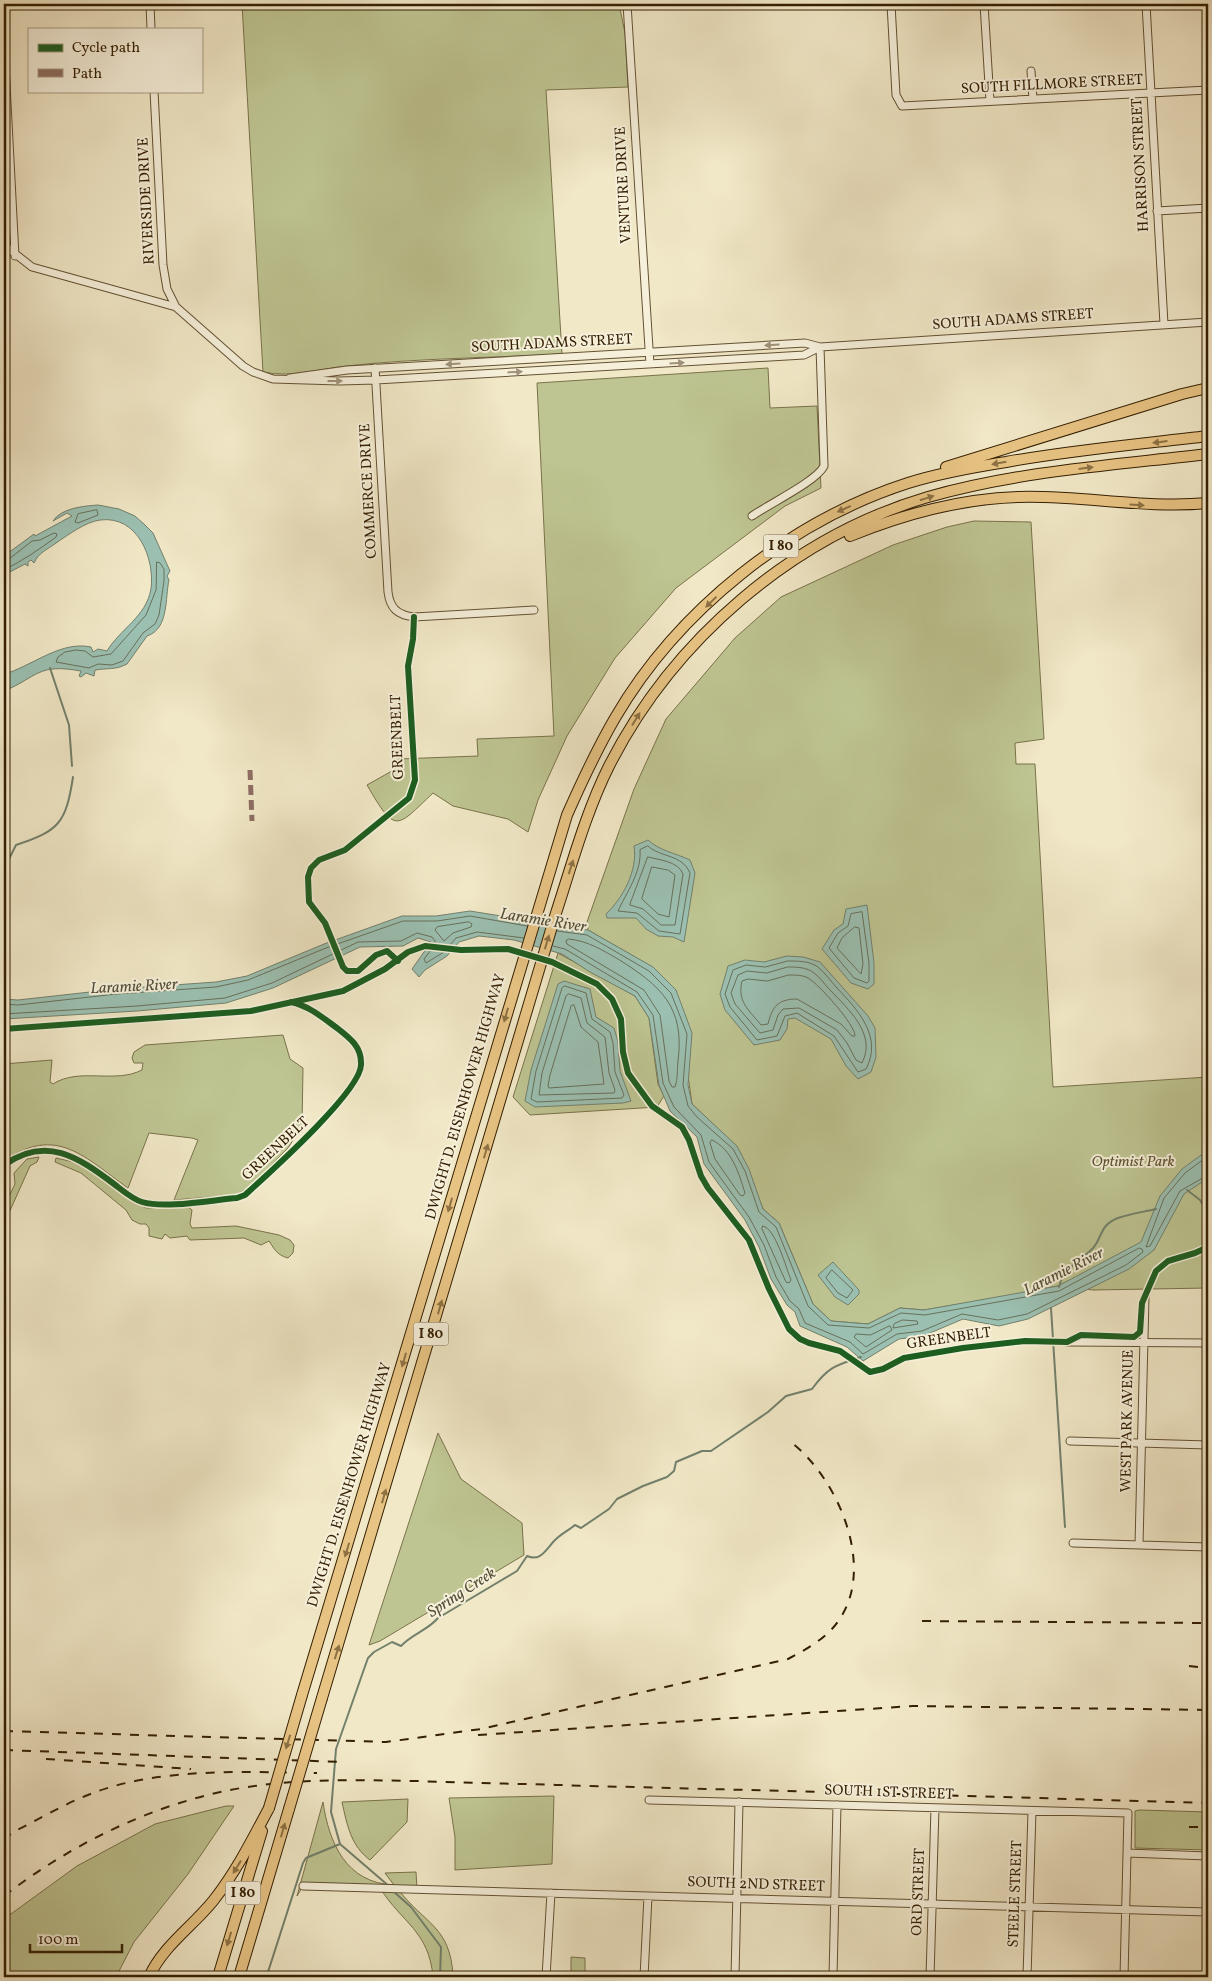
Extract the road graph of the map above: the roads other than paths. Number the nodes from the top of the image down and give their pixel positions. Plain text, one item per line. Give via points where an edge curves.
1 (150, 4) edge
2 (627, 4) edge
3 (891, 4) edge
4 (984, 4) edge
5 (1146, 4) edge
6 (151, 28) edge
7 (4, 46) edge
8 (1032, 71) dead end
9 (1208, 90) edge
10 (154, 92) edge
11 (1151, 93) junction
12 (1033, 99) junction
13 (990, 102) junction
14 (1208, 208) edge
15 (1157, 211) junction
16 (4, 245) edge
17 (15, 256) junction
18 (176, 307) junction
19 (1208, 322) edge
20 (1164, 324) junction
21 (820, 348) junction
22 (649, 352) junction
23 (650, 364) junction
24 (375, 368) junction
25 (287, 380) junction
26 (376, 380) junction
27 (1208, 388) edge
28 (1208, 436) edge
29 (1208, 454) edge
30 (910, 482) junction
31 (1208, 503) edge
32 (752, 516) dead end
33 (534, 610) dead end
34 (717, 622) junction
35 (1145, 1297) dead end
36 (1144, 1341) junction
37 (1067, 1342) dead end
38 (1208, 1342) edge
39 (1070, 1441) dead end
40 (1142, 1444) junction
41 (1208, 1445) edge
42 (1073, 1543) dead end
43 (1138, 1545) junction
44 (1208, 1547) edge
45 (649, 1800) dead end
46 (739, 1802) junction
47 (837, 1805) junction
48 (268, 1808) junction
49 (935, 1808) junction
50 (1032, 1811) junction
51 (1127, 1853) junction
52 (1208, 1856) edge
53 (303, 1886) dead end
54 (551, 1893) junction
55 (648, 1896) junction
56 (737, 1898) junction
57 (835, 1901) junction
58 (932, 1904) junction
59 (1029, 1907) junction
60 (1126, 1910) junction
61 (1208, 1912) edge
62 (149, 1977) edge
63 (218, 1977) edge
64 (239, 1977) edge
65 (546, 1977) edge
66 (644, 1977) edge
67 (735, 1977) edge
68 (833, 1977) edge
69 (930, 1977) edge
70 (1027, 1977) edge
71 (1124, 1977) edge

1 - 6 street
2 - 22 street, VENTURE DRIVE
3 - 13 street, SOUTH FILLMORE STREET via 896,95 900,104 907,108
4 - 13 street
5 - 11 street, HARRISON STREET
7 - 17 street
8 - 12 street
9 - 11 street, SOUTH FILLMORE STREET
10 - 18 street, RIVERSIDE DRIVE via 163,265 167,289
11 - 12 street, SOUTH FILLMORE STREET
11 - 15 street, HARRISON STREET
12 - 13 street, SOUTH FILLMORE STREET
14 - 15 street
15 - 20 street, HARRISON STREET
16 - 17 street
17 - 18 street via 47,272
18 - 25 street, SOUTH ADAMS STREET via 253,372
19 - 20 street, SOUTH ADAMS STREET
20 - 21 street, SOUTH ADAMS STREET
21 -> 22 street, SOUTH ADAMS STREET via 805,343
23 -> 21 street, SOUTH ADAMS STREET via 804,355
21 - 32 street via 824,466 815,478
22 - 23 street, VENTURE DRIVE
22 -> 24 street, SOUTH ADAMS STREET
26 -> 23 street, SOUTH ADAMS STREET
24 - 25 street, SOUTH ADAMS STREET
24 - 26 street, COMMERCE DRIVE
25 -> 26 street, SOUTH ADAMS STREET
26 - 33 street, COMMERCE DRIVE via 388,592 392,606 396,611 414,617
27 - 30 highway via 1088,422 940,469
28 -> 30 highway, DWIGHT D. EISENHOWER HIGHWAY / I 80 via 1046,455
34 -> 29 highway, I 80 via 756,588 823,542 871,518 926,498 996,481
30 -> 48 highway, DWIGHT D. EISENHOWER HIGHWAY / I 80, bridge via 835,513 796,535 717,595 645,673 590,762 567,814 538,907
34 -> 31 highway via 806,559 844,538 898,517 948,504 1019,497 1150,506
64 -> 34 highway, I 80, bridge via 589,811 609,765 648,701
35 - 36 street, WEST PARK AVENUE
36 - 37 street
36 - 38 street
36 - 40 street, WEST PARK AVENUE
39 - 40 street
40 - 41 street
40 - 43 street, WEST PARK AVENUE
42 - 43 street
43 - 44 street
45 - 46 street, SOUTH 1ST STREET
46 - 47 street, SOUTH 1ST STREET
46 - 56 street
47 - 49 street, SOUTH 1ST STREET
47 - 57 street
48 -> 62 highway via 238,1868 212,1902 156,1963
48 -> 63 highway, DWIGHT D. EISENHOWER HIGHWAY / I 80
49 - 50 street, SOUTH 1ST STREET
49 - 58 street, ORD STREET
50 - 51 street, SOUTH 1ST STREET via 1128,1813
50 - 59 street, STEELE STREET
51 - 52 street
51 - 60 street
53 - 54 street, SOUTH 2ND STREET
54 - 55 street, SOUTH 2ND STREET
54 - 65 street
55 - 56 street, SOUTH 2ND STREET
55 - 66 street
56 - 57 street, SOUTH 2ND STREET
56 - 67 street
57 - 58 street, SOUTH 2ND STREET
57 - 68 street
58 - 59 street, SOUTH 2ND STREET
58 - 69 street, ORD STREET
59 - 60 street, SOUTH 2ND STREET
59 - 70 street, STEELE STREET
60 - 61 street, SOUTH 2ND STREET
60 - 71 street

